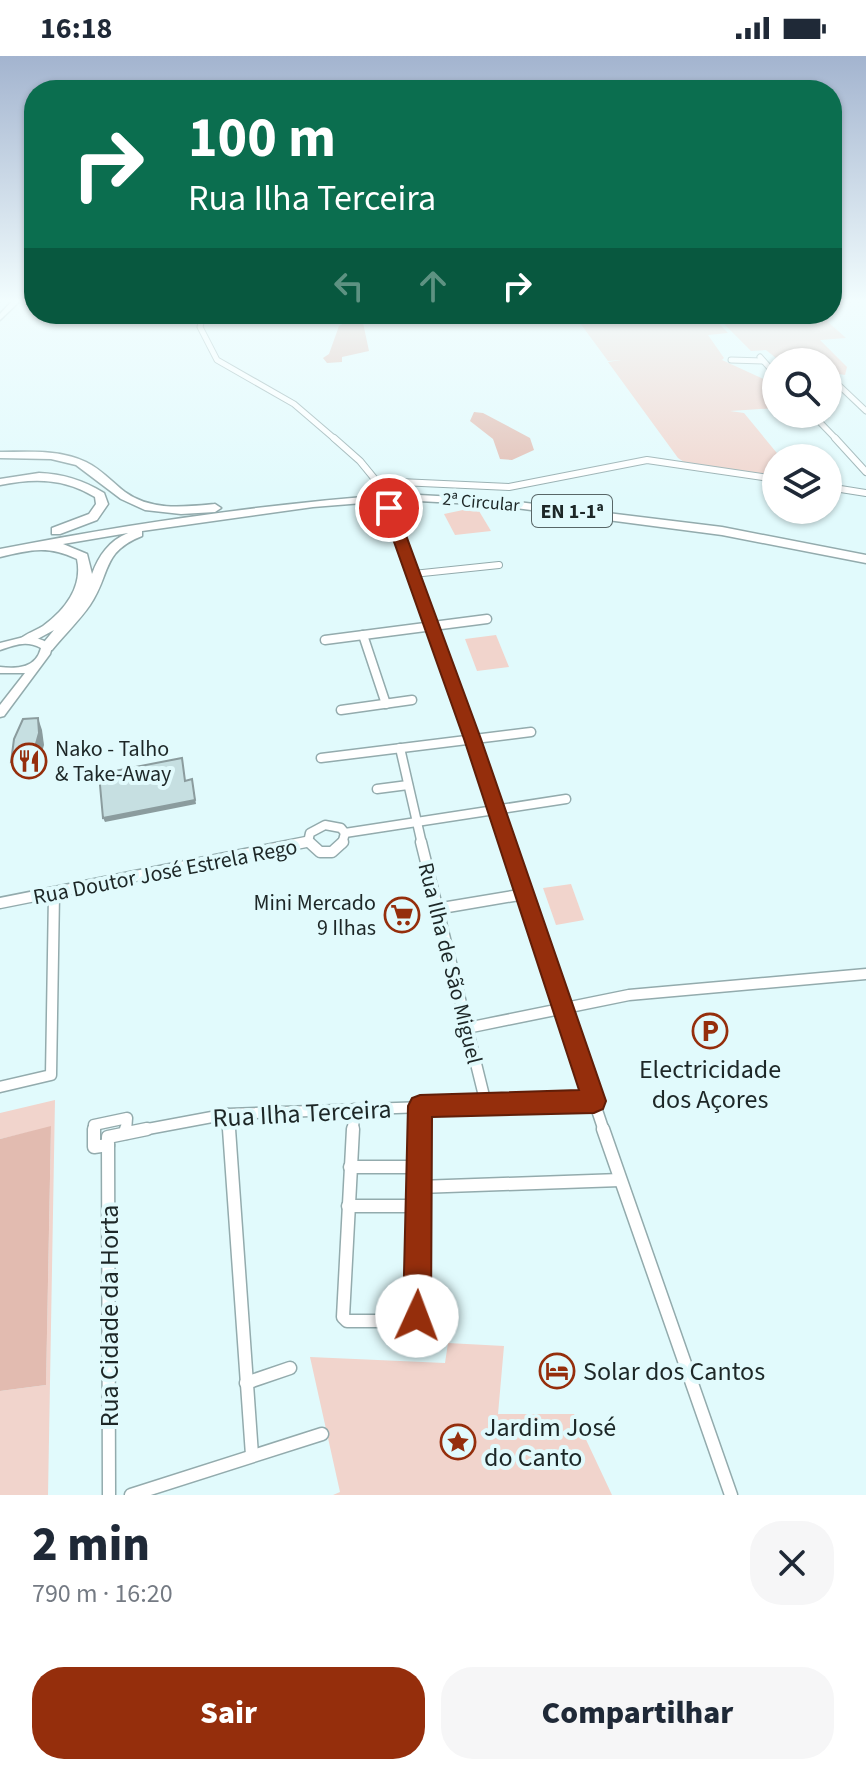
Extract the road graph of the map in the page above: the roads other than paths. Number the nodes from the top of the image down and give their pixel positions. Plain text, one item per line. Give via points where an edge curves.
1 (228, 366) edge
2 (842, 388) edge
3 (866, 411) edge
4 (826, 428) edge
5 (0, 455) edge
6 (862, 464) edge
7 (0, 466) edge
8 (866, 472) edge
9 (762, 477) edge
10 (0, 482) edge
11 (379, 484) junction
12 (842, 489) edge
13 (118, 491) junction
14 (866, 493) edge
15 (277, 506) junction
16 (1, 549) edge
17 (866, 553) edge
18 (866, 559) edge
19 (499, 565) dead end
20 (413, 574) junction
21 (487, 619) dead end
22 (432, 626) junction
23 (363, 635) junction
24 (27, 639) junction
25 (325, 640) dead end
26 (4, 644) edge
27 (47, 647) junction
28 (36, 666) junction
29 (1, 670) edge
30 (412, 700) dead end
31 (386, 704) junction
32 (341, 710) dead end
33 (0, 713) edge
34 (531, 732) dead end
35 (472, 739) junction
36 (400, 748) junction
37 (321, 758) dead end
38 (408, 785) junction
39 (377, 789) dead end
40 (566, 799) dead end
41 (495, 810) junction
42 (417, 822) junction
43 (345, 833) junction
44 (308, 842) junction
45 (54, 894) junction
46 (525, 894) junction
47 (22, 900) junction
48 (0, 903) edge
49 (436, 909) junction
50 (0, 910) edge
51 (866, 974) edge
52 (564, 1008) junction
53 (467, 1028) junction
54 (0, 1087) edge
55 (594, 1101) junction
56 (486, 1104) junction
57 (420, 1106) junction
58 (354, 1109) junction
59 (228, 1114) junction
60 (126, 1133) junction
61 (108, 1141) junction
62 (350, 1167) junction
63 (420, 1167) junction
64 (620, 1180) junction
65 (419, 1187) junction
66 (348, 1206) junction
67 (419, 1206) junction
68 (290, 1368) dead end
69 (246, 1383) junction
70 (322, 1434) dead end
71 (252, 1455) junction
72 (109, 1495) edge
73 (131, 1495) edge
74 (731, 1495) edge

1 - 11 street via 294,404
2 - 3 street
4 - 6 street
5 - 13 highway via 66,459 96,472
6 - 8 street
7 - 13 highway via 65,470
9 - 11 street via 647,460 509,487
10 - 16 highway via 27,477 74,481 100,495 102,504 93,517 70,528
11 - 20 street, bridge
12 - 14 street
13 - 15 highway via 142,506 163,509
15 - 16 highway, 2ª Circular / EN 1-1ª
15 - 17 highway, 2ª Circular / EN 1-1ª via 376,492 483,496 723,526
15 - 18 highway, 2ª Circular / EN 1-1ª via 375,498 493,502 722,531
15 - 27 highway via 123,539 107,551 86,601
16 - 24 highway via 61,547 86,563 86,576 68,612 45,632
19 - 20 street
20 - 22 street
21 - 22 street
22 - 23 street
22 - 35 street
23 - 25 street
23 - 31 street
24 - 26 street
24 - 27 street
27 - 28 street
28 - 29 street
28 - 33 street
30 - 31 street
31 - 32 street
34 - 35 street
35 - 36 street
35 - 41 street
36 - 37 street
36 - 38 street, Rua Ilha de São Miguel
38 - 39 street
38 - 42 street, Rua Ilha de São Miguel
40 - 41 street
41 - 42 street
41 - 46 street
42 - 43 street
42 - 49 street, Rua Ilha de São Miguel
43 - 44 street via 325,825 314,829
43 - 44 street via 345,842 332,852 320,852
44 - 45 street, Rua Doutor José Estrela Rego
45 - 47 street, Rua Doutor José Estrela Rego
45 - 54 street via 51,1075
46 - 49 street
46 - 52 street
47 - 48 street, Rua Doutor José Estrela Rego
47 - 50 street, Rua Doutor José Estrela Rego
49 - 53 street, Rua Ilha de São Miguel
51 - 52 street via 629,995
52 - 53 street
52 - 55 street
53 - 56 street, Rua Ilha de São Miguel
55 - 56 street, Rua Ilha Terceira
55 - 64 street
56 - 57 street, Rua Ilha Terceira
57 - 58 street, Rua Ilha Terceira
57 - 63 street
58 - 59 street, Rua Ilha Terceira
58 - 62 street
59 - 60 street, Rua Ilha Terceira
59 - 69 street
60 - 61 street, Rua Ilha Terceira
60 - 61 street via 127,1118 94,1125 94,1147
61 - 72 street, Rua Cidade da Horta
62 - 63 street
62 - 66 street
63 - 65 street
64 - 65 street
64 - 74 street
65 - 67 street
66 - 67 street
66 - 67 street via 344,1319 415,1319
68 - 69 street
69 - 71 street
70 - 71 street
71 - 73 street

